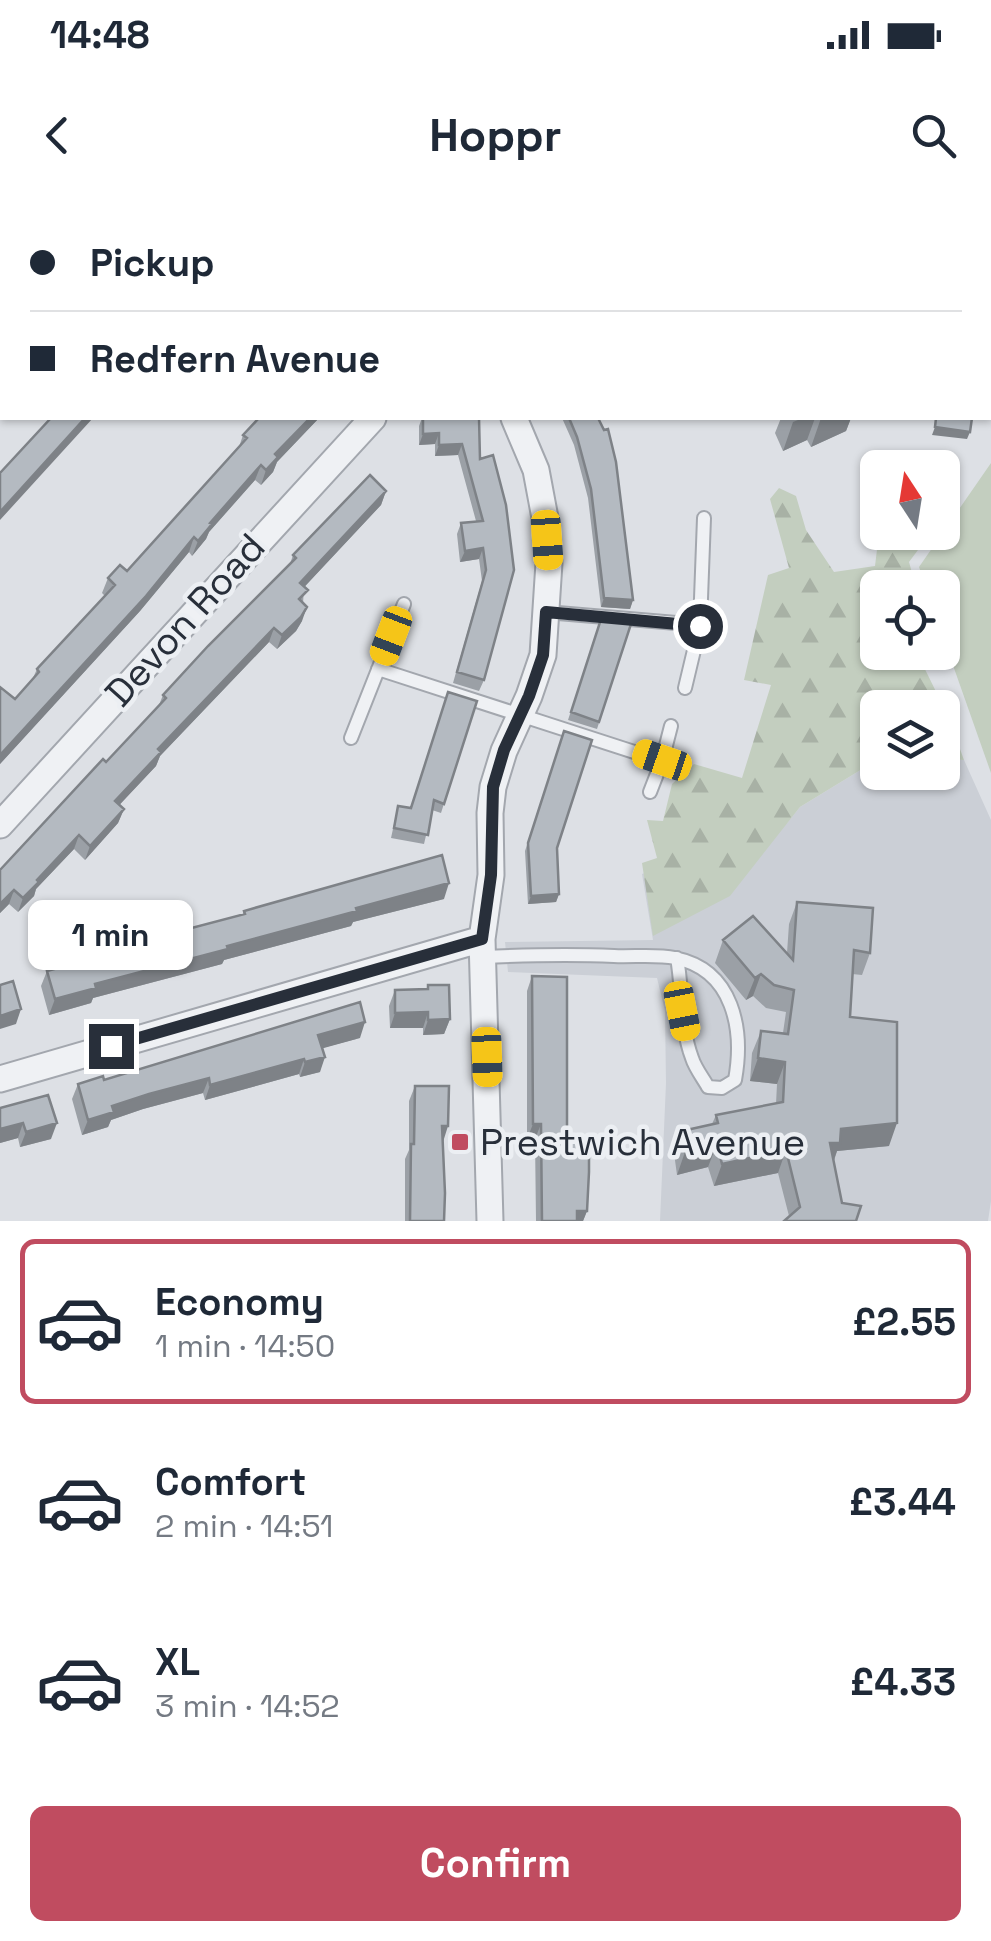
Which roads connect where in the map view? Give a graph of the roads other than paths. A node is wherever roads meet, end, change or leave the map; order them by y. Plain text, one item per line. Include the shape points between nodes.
1 (371, 420) edge
2 (515, 420) edge
3 (704, 518) dead end
4 (404, 604) dead end
5 (546, 612) junction
6 (700, 626) junction
7 (378, 668) junction
8 (685, 688) dead end
9 (521, 714) junction
10 (671, 726) dead end
11 (351, 738) dead end
12 (662, 760) junction
13 (650, 792) dead end
14 (0, 825) edge
15 (482, 948) junction
16 (677, 958) junction
17 (0, 1079) edge
18 (490, 1221) edge

1 - 14 street, Devon Road
2 - 5 street via 536,470 546,518
3 - 6 lane
4 - 7 lane
5 - 6 lane
5 - 9 street via 543,655
6 - 8 lane
7 - 9 lane
7 - 11 lane
9 - 12 lane
9 - 15 street via 493,787
10 - 12 lane
12 - 13 lane
15 - 16 lane
15 - 17 street
15 - 18 street
16 - 16 lane via 692,1059 708,1087 722,1088 735,1080 740,1057 737,1016 706,971

